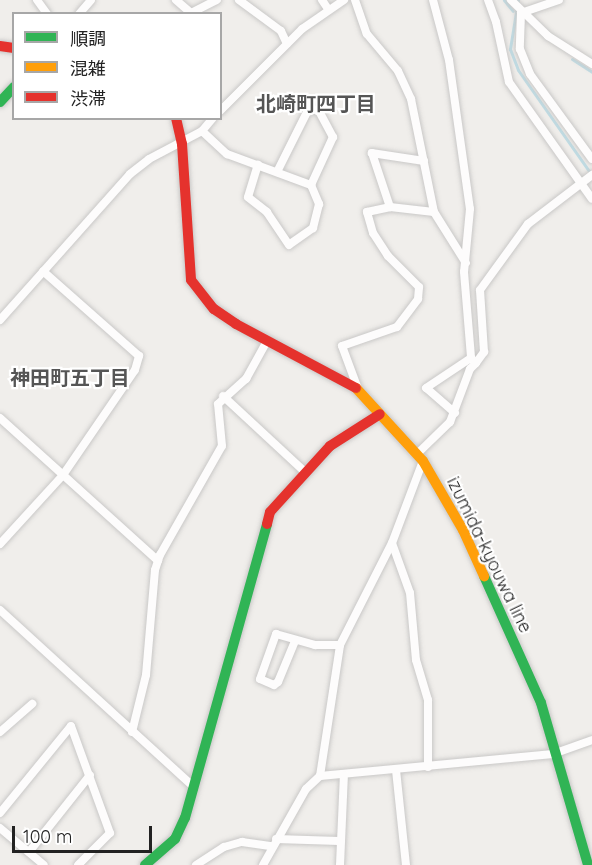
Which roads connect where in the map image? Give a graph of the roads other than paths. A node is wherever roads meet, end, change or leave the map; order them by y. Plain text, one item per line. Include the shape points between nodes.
1 (91, 0) edge
2 (176, 0) edge
3 (217, 0) edge
4 (238, 0) edge
5 (322, 0) edge
6 (344, 0) edge
7 (355, 0) edge
8 (433, 0) edge
9 (488, 0) edge
10 (559, 0) edge
11 (512, 1) edge
12 (328, 9) junction
13 (81, 12) edge
14 (190, 12) edge
15 (193, 12) edge
16 (521, 13) junction
17 (287, 44) junction
18 (592, 64) edge
19 (12, 89) edge
20 (0, 102) edge
21 (222, 109) edge
22 (176, 120) edge
23 (211, 120) edge
24 (202, 131) junction
25 (182, 144) junction
26 (592, 159) edge
27 (424, 161) junction
28 (258, 165) junction
29 (277, 172) junction
30 (592, 175) edge
31 (582, 181) junction
32 (311, 185) junction
33 (592, 199) edge
34 (390, 207) junction
35 (434, 212) junction
36 (466, 263) junction
37 (43, 271) junction
38 (0, 320) edge
39 (267, 342) junction
40 (473, 360) junction
41 (358, 389) junction
42 (223, 396) junction
43 (455, 413) junction
44 (380, 414) junction
45 (0, 418) edge
46 (420, 458) junction
47 (304, 471) junction
48 (63, 475) junction
49 (392, 543) junction
50 (0, 544) edge
51 (158, 561) junction
52 (0, 610) edge
53 (295, 641) junction
54 (340, 645) junction
55 (32, 704) dead end
56 (0, 732) edge
57 (132, 732) junction
58 (592, 740) edge
59 (553, 754) junction
60 (428, 767) junction
61 (396, 770) junction
62 (90, 775) junction
63 (344, 775) junction
64 (320, 776) junction
65 (193, 786) junction
66 (0, 813) edge
67 (0, 828) edge
68 (274, 842) junction
69 (339, 842) junction
70 (28, 852) junction
71 (44, 865) edge
72 (78, 865) edge
73 (145, 865) edge
74 (196, 865) edge
75 (263, 865) edge
76 (340, 865) edge
77 (406, 865) edge
78 (588, 865) edge

1 - 13 street
2 - 14 street
3 - 15 street
4 - 17 street via 280,31
5 - 12 street
6 - 12 street
7 - 27 street via 367,34 398,71 411,99
8 - 36 street via 449,60 470,209
9 - 31 street via 509,82
10 - 16 street
11 - 16 street
12 - 17 street
16 - 18 street
16 - 26 street via 520,49 530,74
17 - 21 street
19 - 20 main road
22 - 25 main road, izumida-kyouwa line
23 - 24 street
24 - 25 street
24 - 28 street via 227,154
25 - 37 street via 148,159 130,174
25 - 39 main road, izumida-kyouwa line via 191,280 214,309
27 - 34 street via 372,153
27 - 35 street
28 - 29 street
28 - 32 street via 248,197 267,212 289,245 314,228 319,204
29 - 32 street
29 - 32 street via 309,108 319,111 333,137
30 - 31 street
31 - 33 street
31 - 40 street via 528,224 480,290 484,352
34 - 35 street
34 - 41 street via 367,212 373,233 388,256 419,287 418,299 397,327 342,346
35 - 36 street
36 - 40 street
37 - 38 street
37 - 48 street via 140,356 135,370
39 - 41 main road, izumida-kyouwa line
39 - 42 street via 246,379
40 - 43 street
40 - 43 street via 426,388
41 - 44 main road, izumida-kyouwa line
42 - 47 street
42 - 51 street via 218,404 222,446
43 - 46 street
44 - 46 main road, izumida-kyouwa line
44 - 47 main road via 330,446
45 - 48 street
46 - 49 street
46 - 59 main road, izumida-kyouwa line via 463,530 503,615 541,703
47 - 65 main road via 270,512
48 - 50 street
48 - 51 street
49 - 54 street
49 - 60 street via 410,592 416,660 428,700
51 - 57 street via 146,675
52 - 57 street
53 - 53 street via 276,634 260,680 274,685 278,682
53 - 54 street
54 - 64 street
55 - 56 street
57 - 65 street
58 - 59 street
59 - 60 street
59 - 78 main road, izumida-kyouwa line
60 - 61 street
61 - 63 street
61 - 77 street
62 - 66 street via 71,726
62 - 70 street
62 - 72 street via 110,833
63 - 64 street
63 - 69 street
64 - 68 street via 306,789
65 - 73 main road via 175,839
67 - 70 street
68 - 69 street
68 - 74 street via 233,845
68 - 75 street
69 - 76 street
70 - 71 street

